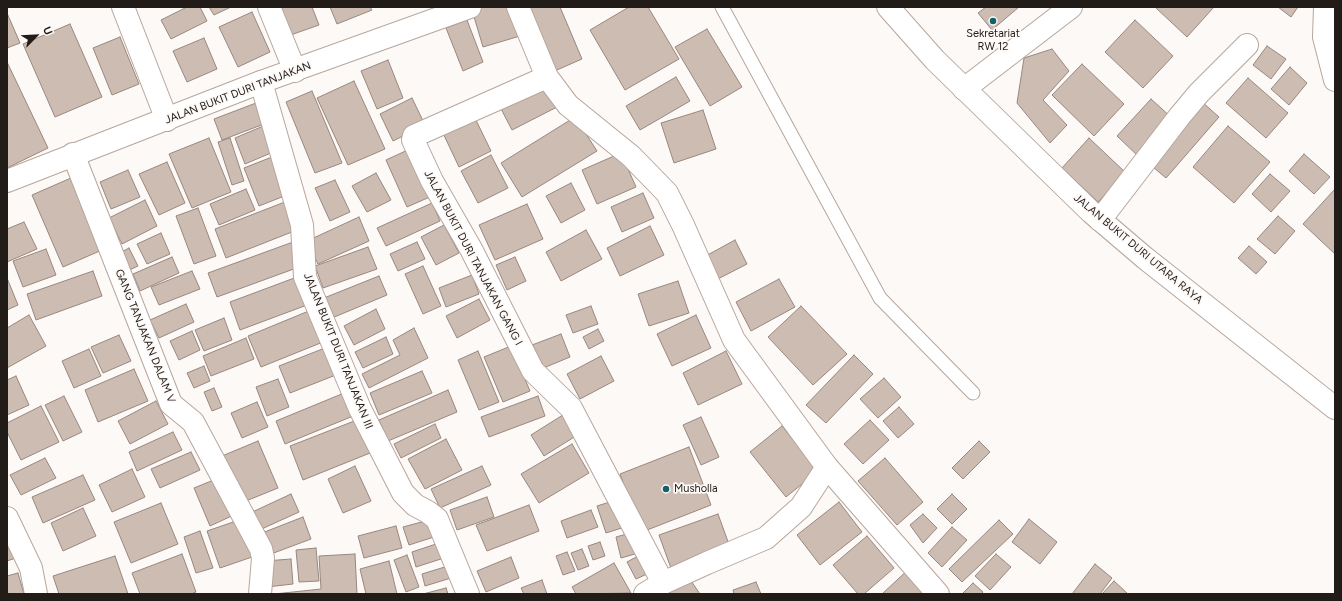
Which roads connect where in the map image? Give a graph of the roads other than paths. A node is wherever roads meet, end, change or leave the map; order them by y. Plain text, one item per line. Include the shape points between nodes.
1 (123, 7) edge
2 (269, 7) edge
3 (470, 7) edge
4 (518, 7) edge
5 (722, 7) edge
6 (888, 7) edge
7 (1071, 7) edge
8 (1325, 7) edge
9 (1247, 45) dead end
10 (295, 71) junction
11 (546, 77) junction
12 (1335, 80) edge
13 (261, 82) junction
14 (964, 89) junction
15 (167, 120) junction
16 (73, 154) junction
17 (7, 181) edge
18 (1100, 220) junction
19 (973, 393) dead end
20 (1335, 408) edge
21 (827, 468) junction
22 (7, 518) edge
23 (654, 589) edge
24 (36, 594) edge
25 (260, 594) edge
26 (468, 594) edge
27 (938, 594) edge

1 - 15 street
2 - 10 street
3 - 10 street, JALAN BUKIT DURI TANJAKAN
4 - 11 street
5 - 19 lane via 880,298
6 - 14 street, JALAN BUKIT DURI UTARA RAYA
7 - 14 street
8 - 12 street via 1324,37
9 - 18 street via 1199,93
10 - 13 street, JALAN BUKIT DURI TANJAKAN
11 - 21 street via 568,105 631,156 667,193 734,340
11 - 23 street, JALAN BUKIT DURI TANJAKAN GANG I via 415,136 413,140 432,181 471,249 533,371 571,408
13 - 15 street, JALAN BUKIT DURI TANJAKAN
13 - 26 street, JALAN BUKIT DURI TANJAKAN III via 302,225 305,277 360,409 403,493 415,505 438,519
14 - 18 street, JALAN BUKIT DURI UTARA RAYA
15 - 16 street, JALAN BUKIT DURI TANJAKAN
16 - 17 street, JALAN BUKIT DURI TANJAKAN
16 - 25 street, GANG TANJAKAN DALAM V via 171,404 193,422 261,549 263,558
18 - 20 street, JALAN BUKIT DURI UTARA RAYA
21 - 23 street via 801,508 766,538
21 - 27 street
22 - 24 street via 31,568

